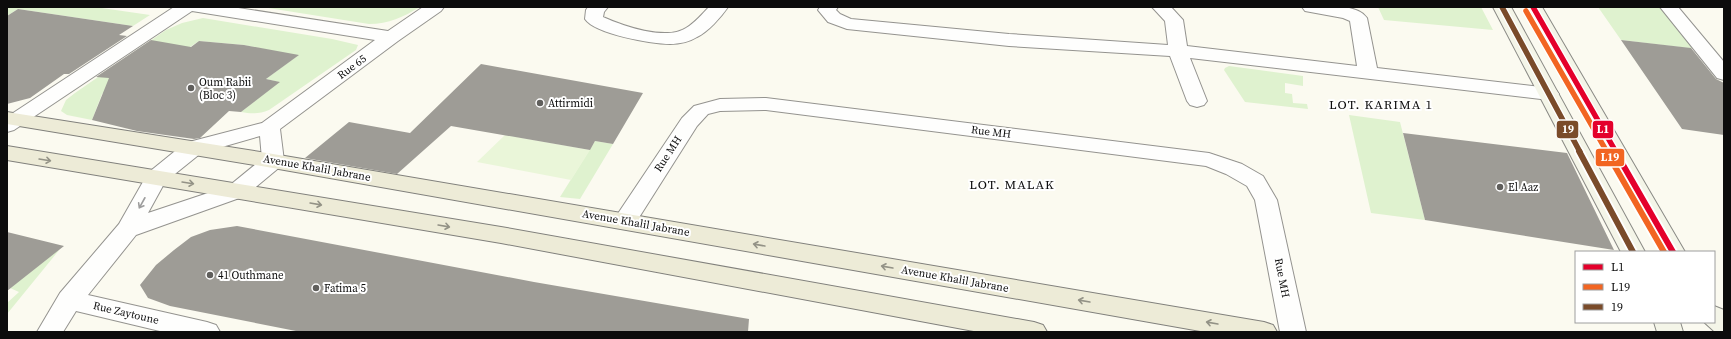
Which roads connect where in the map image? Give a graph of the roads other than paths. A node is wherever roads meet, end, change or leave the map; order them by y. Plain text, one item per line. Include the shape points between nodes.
1 (186, 7) edge
2 (198, 7) edge
3 (435, 7) edge
4 (599, 7) edge
5 (719, 7) edge
6 (829, 7) edge
7 (1161, 7) edge
8 (1304, 7) edge
9 (1311, 7) edge
10 (1502, 7) edge
11 (1533, 7) edge
12 (1669, 7) edge
13 (1360, 27) junction
14 (391, 37) junction
15 (1178, 51) junction
16 (1368, 72) junction
17 (1724, 74) edge
18 (1549, 94) junction
19 (1197, 101) dead end
20 (10, 121) edge
21 (269, 127) junction
22 (194, 148) junction
23 (7, 154) edge
24 (274, 161) junction
25 (156, 178) junction
26 (237, 191) junction
27 (625, 222) junction
28 (128, 229) junction
29 (1632, 251) edge
30 (1672, 251) edge
31 (69, 300) junction
32 (1715, 317) edge
33 (1724, 325) edge
34 (50, 332) edge
35 (207, 332) edge
36 (1034, 332) edge
37 (1264, 332) edge
38 (1293, 332) edge

1 - 20 street
2 - 14 street
3 - 14 street, Rue 65
4 - 5 street via 595,10 594,19 605,25 659,39 678,38 692,32
6 - 15 street via 827,10 834,18 847,24 1009,40
7 - 15 street via 1174,20
8 - 13 street via 1297,8 1296,14
9 - 13 street via 1348,13 1358,18
10 - 18 main road
11 - 30 main road
12 - 17 street
13 - 16 street
14 - 21 street, Rue 65
15 - 16 street
15 - 19 street
16 - 18 street
18 - 29 main road
20 - 22 main road, Avenue Khalil Jabrane
21 - 22 street, Rue 65
21 - 24 street
22 - 24 main road, Avenue Khalil Jabrane
22 - 25 street
23 -> 25 main road
24 - 26 street
24 - 27 main road, Avenue Khalil Jabrane
25 -> 26 main road
25 -> 28 street
26 - 28 street
26 -> 36 main road via 501,235
37 -> 27 main road, Avenue Khalil Jabrane
27 - 38 street, Rue MH via 689,122 700,110 720,106 766,104 1209,160 1234,169 1255,181 1266,200
28 - 31 street
31 - 34 street
31 - 35 street, Rue Zaytoune
32 - 33 main road

